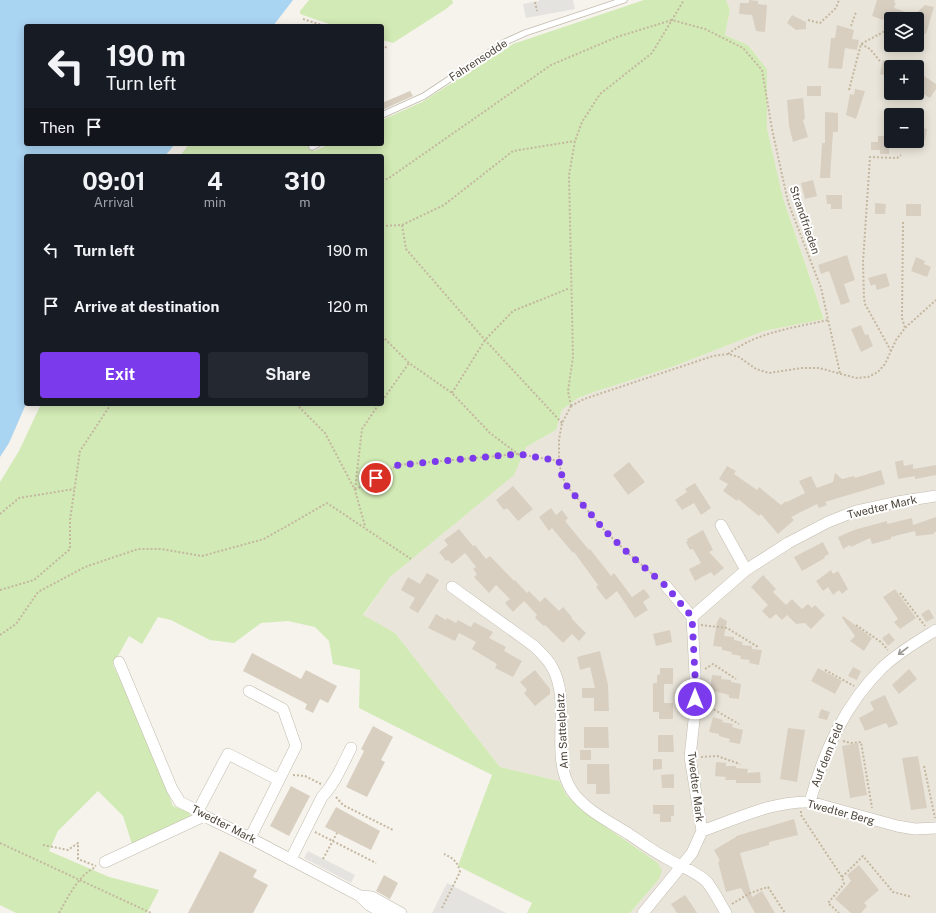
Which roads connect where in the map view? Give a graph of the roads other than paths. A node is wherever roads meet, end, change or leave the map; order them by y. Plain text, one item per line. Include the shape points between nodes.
1 (624, 0) edge
2 (384, 114) edge
3 (936, 496) edge
4 (721, 525) dead end
5 (746, 570) junction
6 (666, 586) road end
7 (452, 587) dead end
8 (692, 621) junction
9 (933, 632) edge
10 (119, 662) dead end
11 (249, 691) dead end
12 (351, 748) dead end
13 (281, 776) junction
14 (805, 802) junction
15 (201, 814) junction
16 (936, 823) edge
17 (702, 831) junction
18 (250, 838) junction
19 (291, 859) junction
20 (101, 864) road end
21 (682, 866) junction
22 (360, 896) junction
23 (725, 911) edge
24 (384, 913) edge
25 (401, 913) edge
26 (643, 913) edge

1 - 2 lane, Fahrensodde via 521,34 424,96
3 - 5 street, Twedter Mark via 856,511 788,543
4 - 5 street
5 - 8 street, Twedter Mark
6 - 8 street
7 - 21 street, Am Sattelplatz via 534,646 552,666 561,693 563,766 571,790 592,810
8 - 17 street, Twedter Mark via 695,711 690,757
9 -> 14 street, Auf dem Feld via 894,657 862,690 832,738
10 - 15 street, Twedter Mark via 172,789 180,802
11 - 13 street via 283,709 296,746
12 - 19 street via 329,790 322,797
13 - 15 street via 228,754
13 - 18 street
14 - 16 street, Twedter Berg via 874,821 915,829
14 - 17 street, Twedter Berg via 751,812
15 - 18 street, Twedter Mark
15 - 20 street
17 - 21 street, Twedter Mark via 692,853
18 - 19 street, Twedter Mark
19 - 22 street, Twedter Mark
21 - 23 street, Am Sattelplatz via 696,873 707,883
21 - 26 street, Twedter Mark
22 - 24 street, Twedter Mark via 369,905
22 - 25 street, Twedter Mark via 372,897

